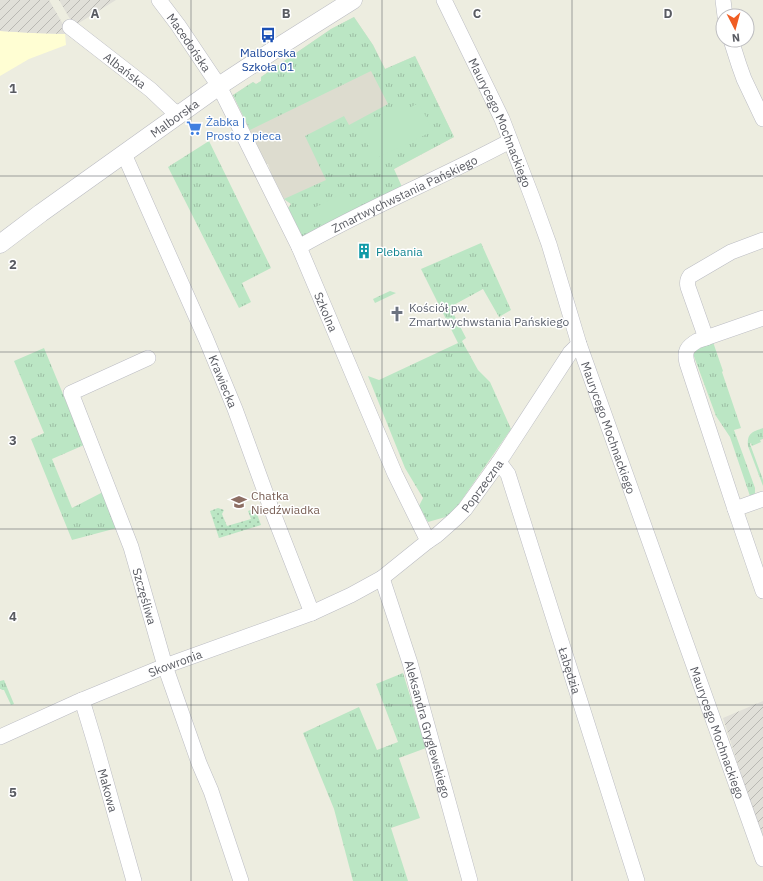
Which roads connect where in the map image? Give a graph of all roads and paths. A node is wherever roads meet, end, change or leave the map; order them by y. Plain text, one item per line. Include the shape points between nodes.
1 (159, 0) edge
2 (353, 0) edge
3 (444, 0) edge
4 (70, 27) dead end
5 (734, 48) edge
6 (219, 86) junction
7 (179, 114) junction
8 (763, 119) edge
9 (510, 141) junction
10 (124, 154) junction
11 (763, 240) edge
12 (0, 244) edge
13 (299, 247) junction
14 (763, 318) edge
15 (706, 338) junction
16 (579, 344) junction
17 (148, 358) dead end
18 (499, 462) junction
19 (763, 499) edge
20 (735, 509) junction
21 (428, 541) junction
22 (382, 578) junction
23 (763, 591) edge
24 (351, 595) joint
25 (312, 613) junction
26 (165, 666) junction
27 (82, 700) junction
28 (0, 737) edge
29 (763, 859) edge
30 (134, 881) edge
31 (241, 881) edge
32 (470, 881) edge
33 (637, 881) edge

1 - 6 street, Macedońska
2 - 6 street, Malborska
3 - 9 street, Maurycego Mochnackiego via 502,119
4 - 7 street, Albańska
5 - 8 street via 744,79
6 - 7 street, Malborska
6 - 13 street, Szkolna
7 - 10 street, Malborska
9 - 13 street, Zmartwychwstania Pańskiego via 328,230
9 - 16 street, Maurycego Mochnackiego via 549,244
10 - 12 street, Malborska
10 - 25 street, Krawiecka via 203,332
11 - 15 street via 731,252 687,279
13 - 21 street, Szkolna via 396,474
14 - 15 street
15 - 20 street via 690,345 685,355
16 - 18 street, Poprzeczna via 570,353
16 - 29 street, Maurycego Mochnackiego
17 - 26 street, Szczęśliwa via 71,393 131,547
18 - 21 street, Poprzeczna via 465,509
18 - 33 street, Łabędzia via 508,474
19 - 20 street
20 - 23 street
21 - 22 street, Poprzeczna
22 - 24 street, Poprzeczna
22 - 32 street, Aleksandra Gryglewskiego via 410,663
24 - 25 street, Skowronia
25 - 26 street, Skowronia
26 - 27 street, Skowronia
26 - 31 street, Szczęśliwa
27 - 28 street, Skowronia
27 - 30 street, Makowa

